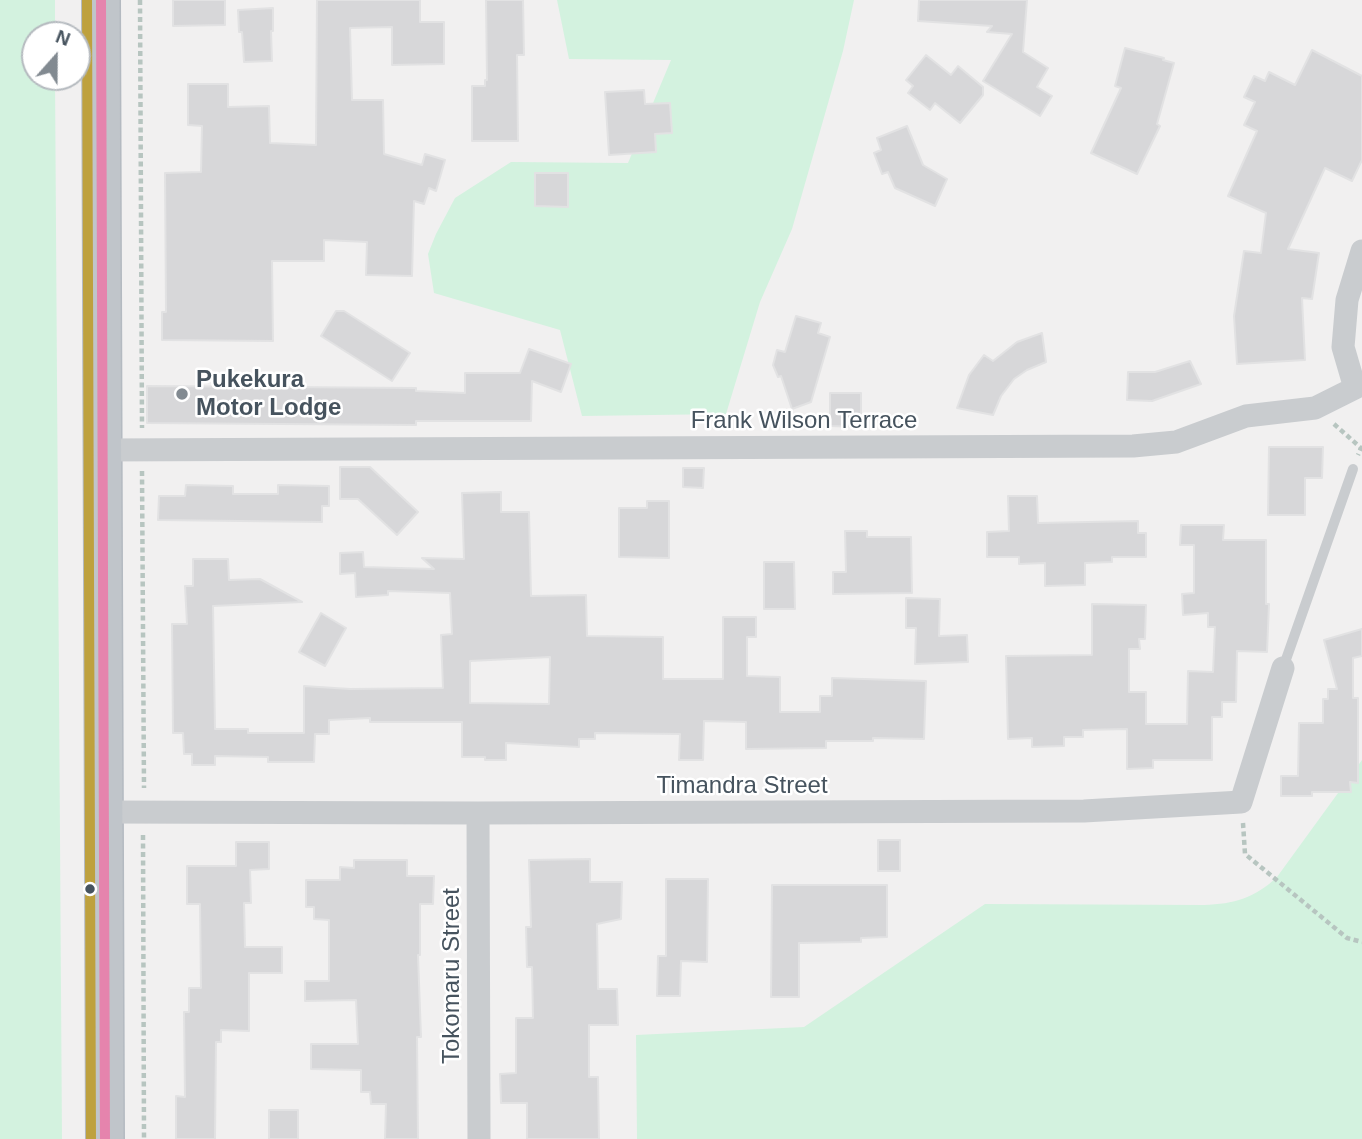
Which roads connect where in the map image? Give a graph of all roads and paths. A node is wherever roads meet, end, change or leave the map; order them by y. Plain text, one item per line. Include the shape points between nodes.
1 (100, 0) edge
2 (140, 0) edge
3 (1362, 251) edge
4 (1315, 408) junction
5 (142, 434) dead end
6 (1361, 448) edge
7 (102, 450) junction
8 (142, 464) dead end
9 (1353, 469) joint
10 (1283, 668) joint
11 (144, 782) dead end
12 (1241, 802) junction
13 (103, 812) junction
14 (478, 814) junction
15 (143, 837) dead end
16 (1362, 942) edge
17 (105, 1139) edge
18 (144, 1139) edge
19 (479, 1139) edge

1 - 7 highway
2 - 5 path
3 - 4 street, Frank Wilson Terrace via 1347,300 1343,347 1355,388
4 - 6 path
4 - 7 street, Frank Wilson Terrace via 1247,416 1176,442 1133,446
6 - 9 path
7 - 13 highway
8 - 11 path
9 - 10 lane
10 - 12 street
12 - 14 street, Timandra Street via 1084,811
12 - 16 path via 1245,854 1347,938
13 - 14 street, Timandra Street
13 - 17 highway
14 - 19 street, Tokomaru Street
15 - 18 path

